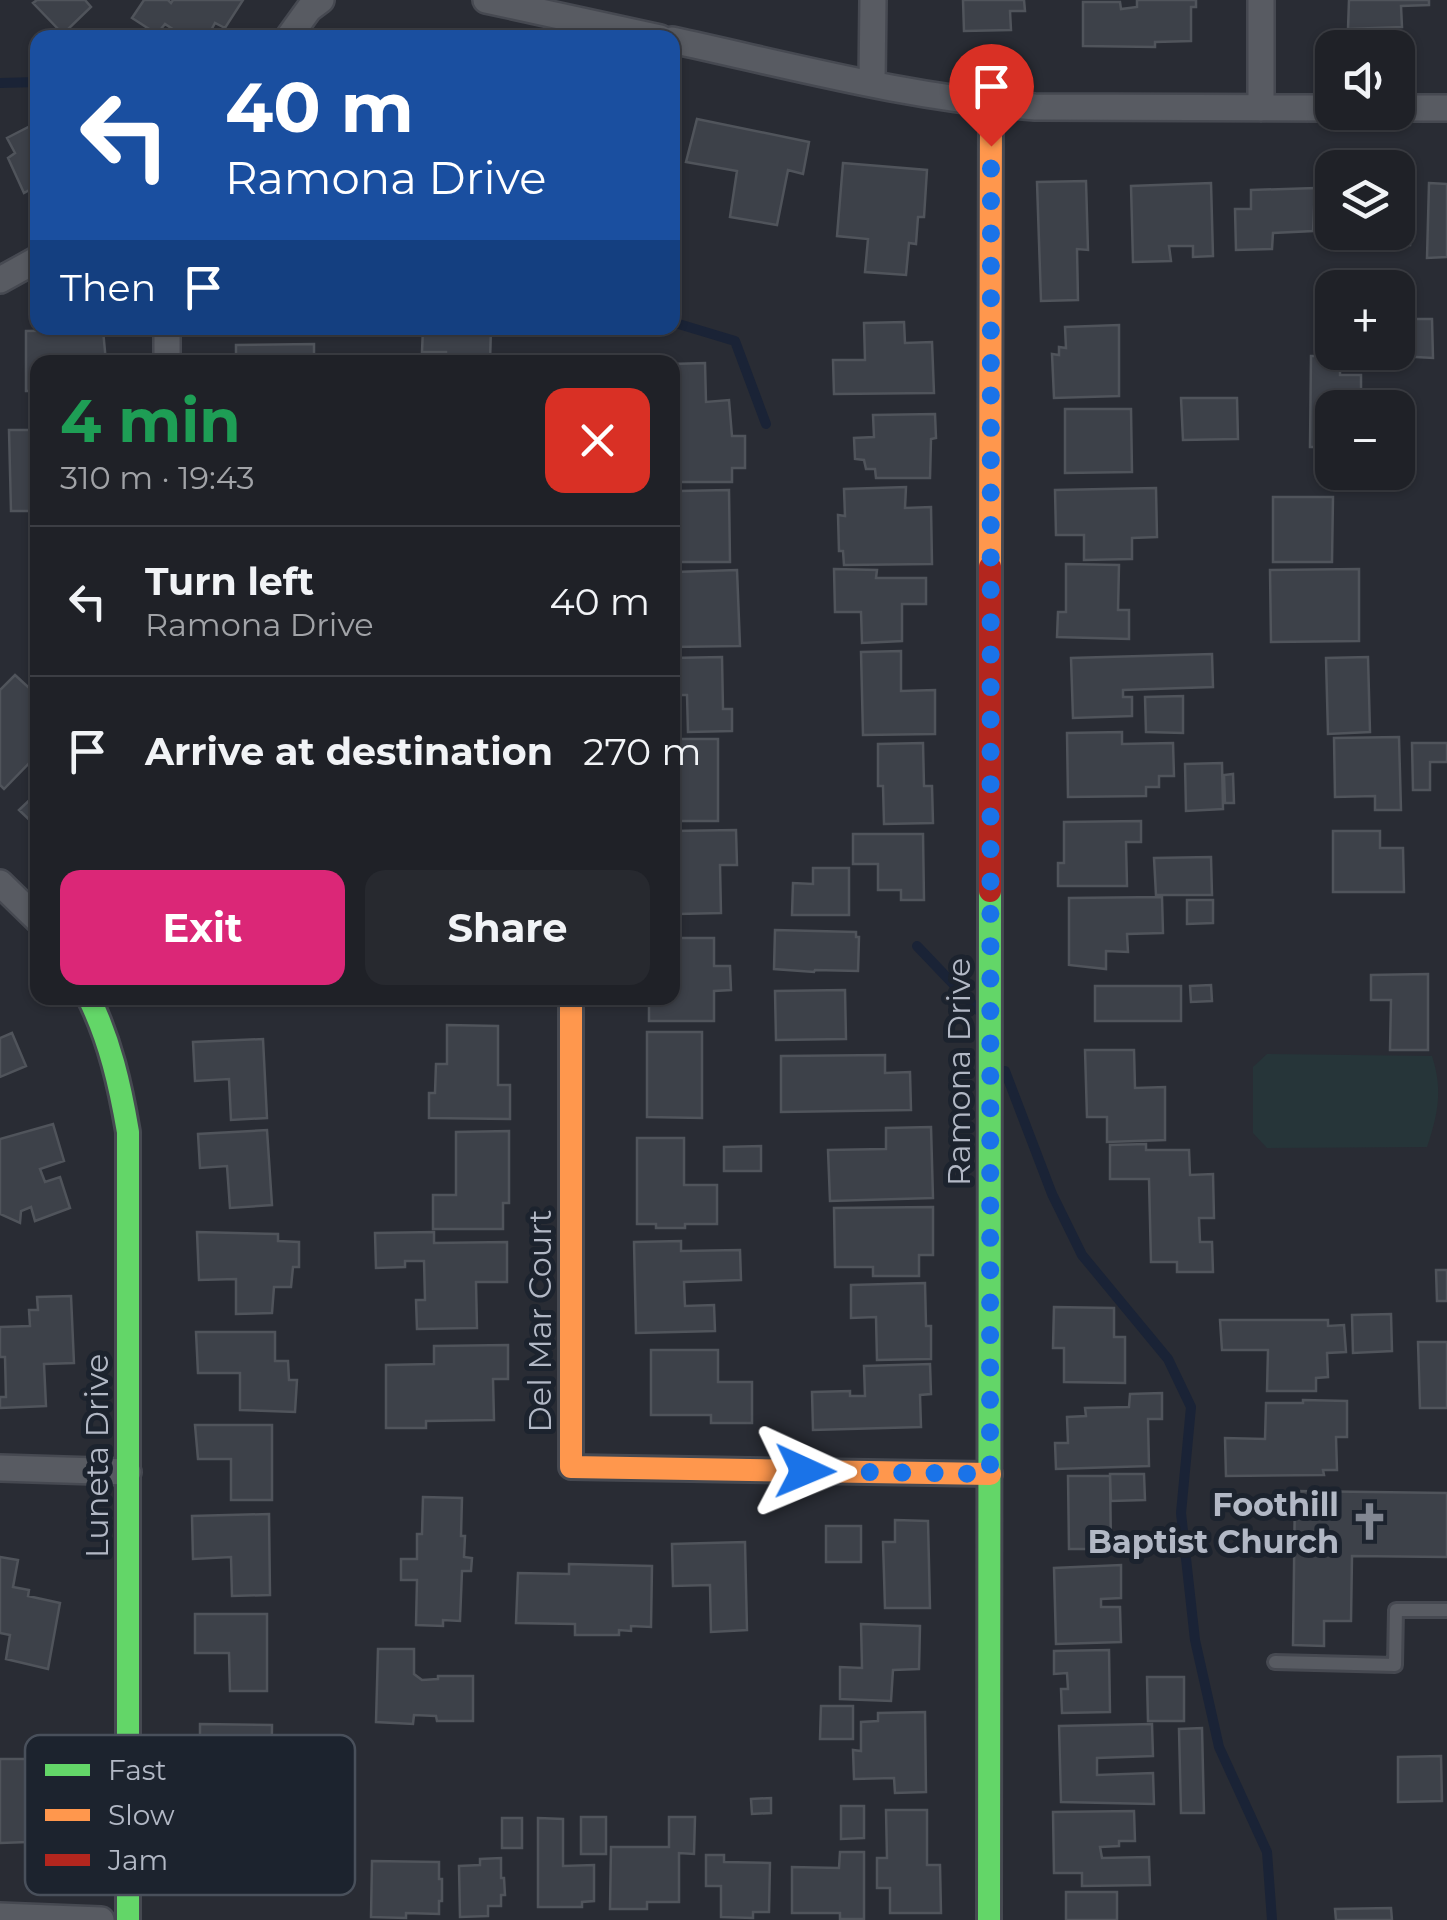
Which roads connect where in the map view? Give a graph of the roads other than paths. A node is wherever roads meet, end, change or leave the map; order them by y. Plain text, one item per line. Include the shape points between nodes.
1 (321, 0) edge
2 (486, 0) edge
3 (872, 0) edge
4 (1261, 0) edge
5 (294, 30) edge
6 (623, 30) edge
7 (680, 42) edge
8 (872, 83) junction
9 (991, 104) junction
10 (1261, 108) junction
11 (1315, 108) edge
12 (1415, 108) edge
13 (1447, 108) edge
14 (30, 263) edge
15 (0, 280) edge
16 (0, 883) edge
17 (30, 912) edge
18 (93, 1005) edge
19 (571, 1005) edge
20 (0, 1468) edge
21 (128, 1472) junction
22 (990, 1474) junction
23 (1447, 1610) edge
24 (1275, 1662) dead end
25 (128, 1735) edge
26 (0, 1916) edge
27 (101, 1920) edge
28 (989, 1920) edge

1 - 5 street
2 - 6 street
3 - 8 street
4 - 10 street
7 - 8 street
8 - 9 street
9 - 10 street
9 - 22 street, Ramona Drive
10 - 11 street
12 - 13 street
14 - 15 street
16 - 17 street
18 - 21 street, Luneta Drive via 118,1073 128,1132
19 - 22 street, Del Mar Court via 572,1467
20 - 21 street
21 - 25 street, Luneta Drive
22 - 28 street, Ramona Drive
23 - 24 lane via 1396,1610 1395,1666
26 - 27 street

